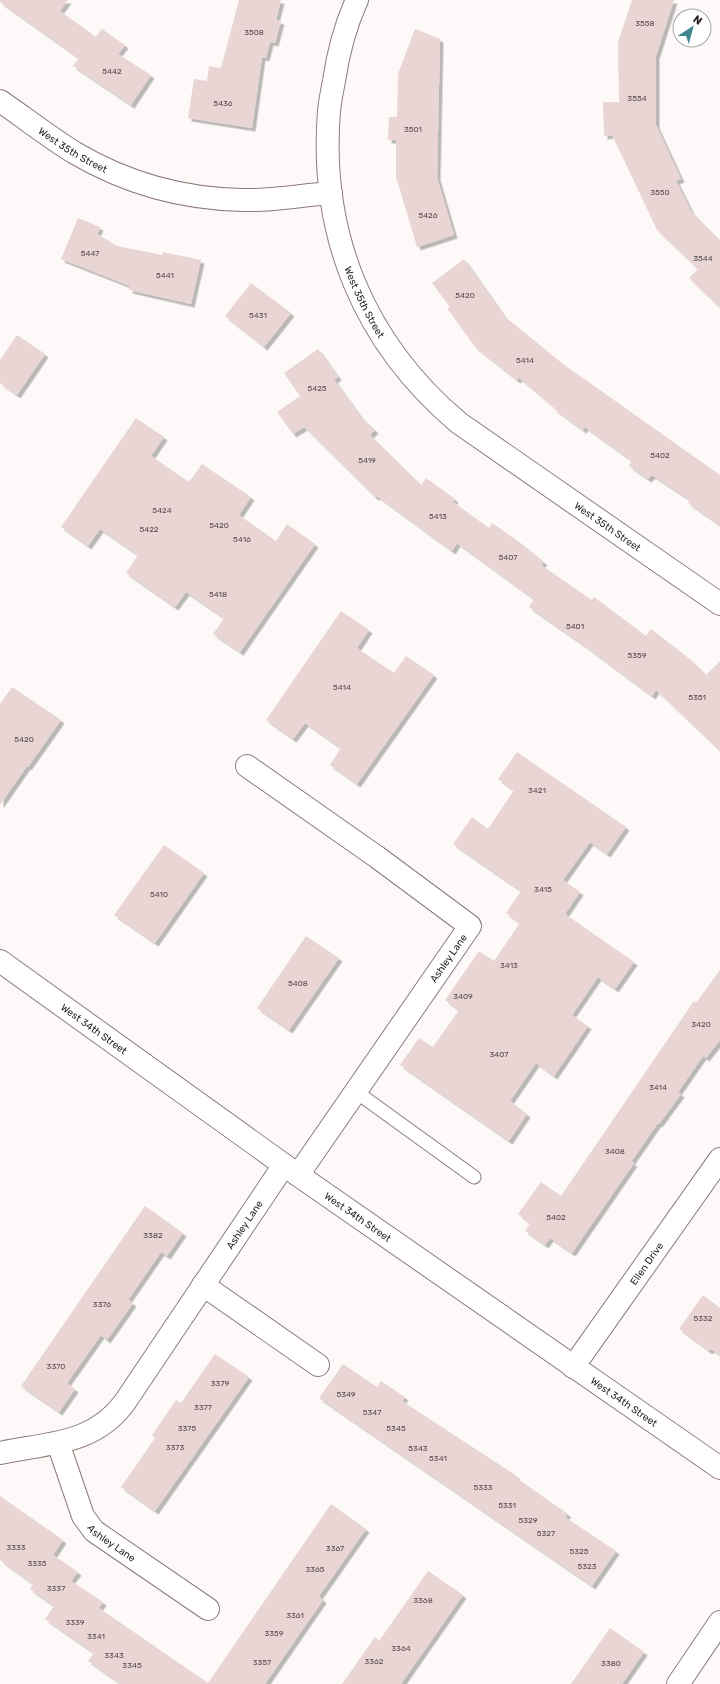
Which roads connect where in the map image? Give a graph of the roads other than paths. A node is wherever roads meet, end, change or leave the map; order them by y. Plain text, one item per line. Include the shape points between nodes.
1 (357, 0) edge
2 (0, 101) edge
3 (331, 192) junction
4 (720, 604) edge
5 (247, 766) dead end
6 (0, 961) edge
7 (355, 1091) junction
8 (720, 1158) edge
9 (291, 1170) junction
10 (474, 1177) dead end
11 (204, 1285) junction
12 (318, 1365) dead end
13 (573, 1368) junction
14 (58, 1443) junction
15 (0, 1453) edge
16 (720, 1468) edge
17 (208, 1609) dead end
18 (720, 1622) edge
19 (678, 1684) edge

1 - 3 street via 338,56 329,110
2 - 3 street, West 35th Street via 82,156 125,176 165,190 203,197 244,200
3 - 4 street, West 35th Street via 341,245 349,272 363,302 388,344 435,401 459,423
5 - 7 street, Ashley Lane via 470,926
6 - 9 street, West 34th Street
7 - 9 street, Ashley Lane
7 - 10 lane
8 - 13 street, Ellen Drive
9 - 11 street, Ashley Lane
9 - 13 street, West 34th Street
11 - 12 street
11 - 14 street, Ashley Lane via 117,1412 94,1430
13 - 16 street, West 34th Street
14 - 15 street, Ashley Lane
14 - 17 street, Ashley Lane via 83,1516 94,1531
18 - 19 street

